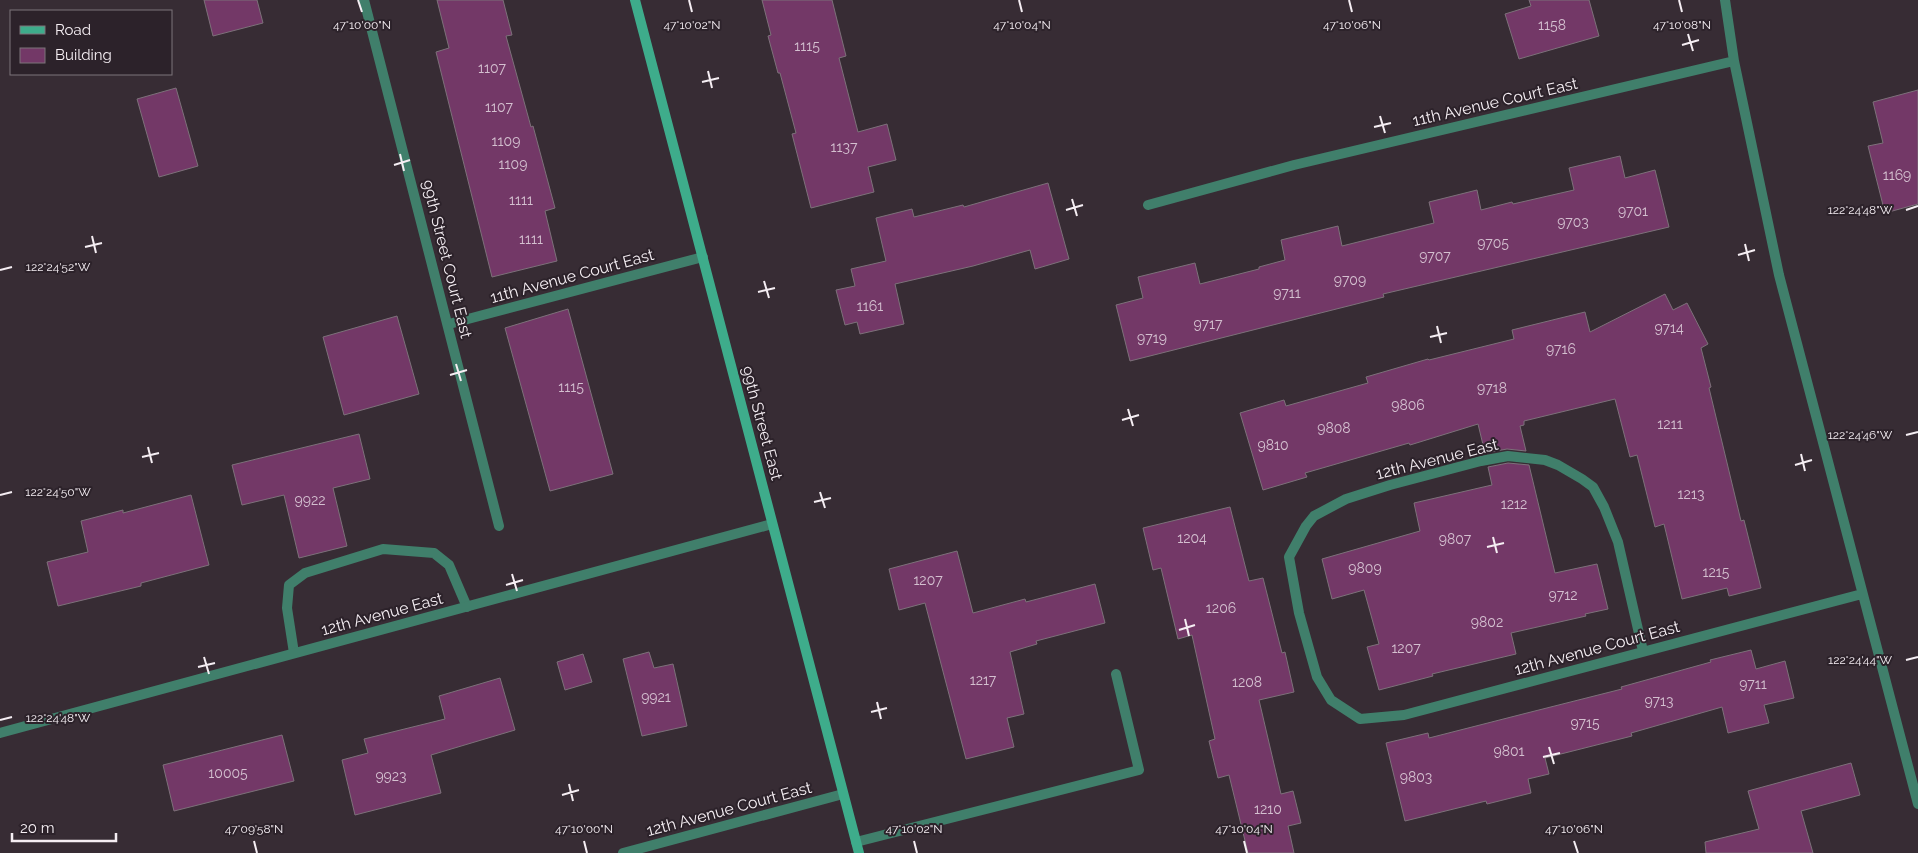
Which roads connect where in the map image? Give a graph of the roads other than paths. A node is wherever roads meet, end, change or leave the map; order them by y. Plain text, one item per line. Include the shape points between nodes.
1 (364, 0) edge
2 (635, 0) edge
3 (1725, 0) edge
4 (1734, 61) junction
5 (1148, 205) dead end
6 (703, 257) junction
7 (449, 324) junction
8 (772, 524) junction
9 (499, 526) dead end
10 (1862, 594) junction
11 (467, 607) junction
12 (1643, 651) junction
13 (294, 654) junction
14 (1116, 674) dead end
15 (1342, 708) joint
16 (0, 733) edge
17 (843, 794) junction
18 (1918, 804) edge
19 (856, 842) junction
20 (623, 853) edge
21 (859, 853) edge

1 - 7 street, 99th Street Court East
2 - 6 street, 99th Street East
3 - 4 street
4 - 5 street, 11th Avenue Court East via 1294,165
4 - 10 street via 1779,275
6 - 7 street, 11th Avenue Court East
6 - 8 street, 99th Street East
7 - 9 street, 99th Street Court East
8 - 11 street, 12th Avenue East
8 - 17 street, 99th Street East
10 - 12 street, 12th Avenue Court East
10 - 18 street
11 - 13 street, 12th Avenue East
11 - 13 street via 449,565 434,554 383,550 305,573 289,585 287,608
12 - 15 street, 12th Avenue Court East via 1404,715 1360,719
12 - 15 street, 12th Avenue East via 1618,542 1593,487 1545,460 1508,456 1481,461 1346,499 1314,516 1306,526 1290,557 1299,613 1317,677 1331,700
13 - 16 street, 12th Avenue East
14 - 19 street via 1139,770
17 - 19 street, 99th Street East
17 - 20 street, 12th Avenue Court East
19 - 21 street, 99th Street East

